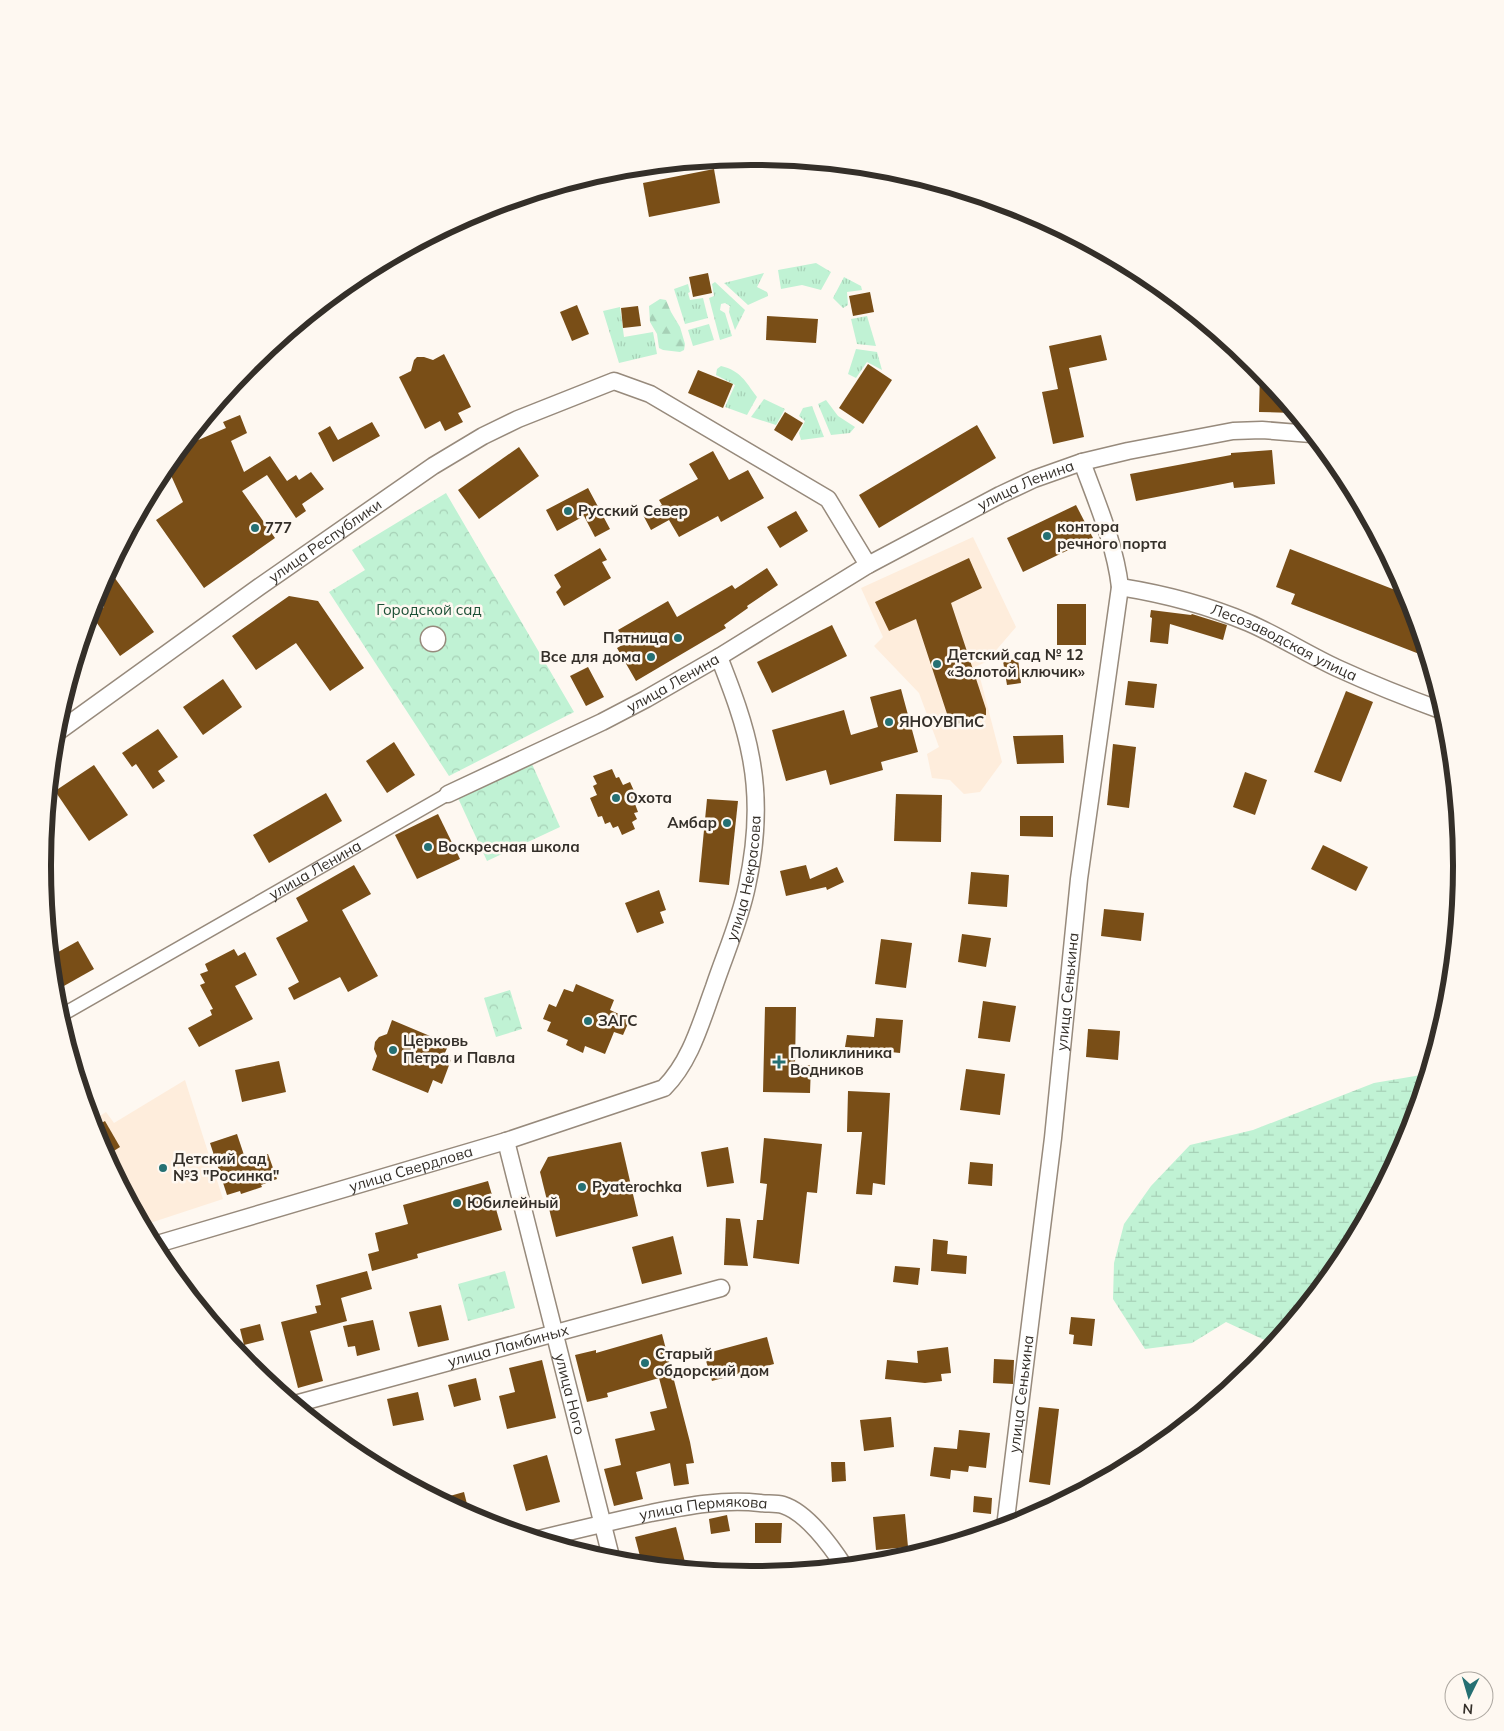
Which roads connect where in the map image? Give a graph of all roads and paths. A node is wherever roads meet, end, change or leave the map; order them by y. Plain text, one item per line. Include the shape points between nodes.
1 (1303, 433) edge
2 (1082, 462) junction
3 (868, 565) junction
4 (1120, 587) junction
5 (720, 657) junction
6 (1434, 708) edge
7 (65, 727) edge
8 (448, 794) joint
9 (67, 1012) edge
10 (664, 1088) joint
11 (506, 1140) junction
12 (161, 1243) edge
13 (721, 1288) dead end
14 (554, 1334) junction
15 (302, 1402) edge
16 (1006, 1518) edge
17 (602, 1523) junction
18 (551, 1536) edge
19 (610, 1552) edge
20 (840, 1560) edge

1 - 2 street, улица Ленина via 1232,431
2 - 3 street, улица Ленина via 1000,495
2 - 4 street, улица Сенькина via 1112,545
3 - 5 street, улица Ленина
3 - 7 street, улица Республики via 828,499 650,394 614,381 509,423 433,466 258,587
4 - 6 street, Лесозаводская улица via 1160,594 1216,610 1336,667
4 - 16 street, улица Сенькина via 1078,880 1053,1138
5 - 8 street, улица Ленина via 602,722
5 - 10 street, улица Некрасова via 751,759 756,810 751,865 739,916 698,1030 676,1076
8 - 9 street, улица Ленина
10 - 11 street, улица Свердлова
11 - 12 street, улица Свердлова
11 - 14 street, улица Ного
13 - 14 street, улица Ламбиных
14 - 15 street, улица Ламбиных
14 - 17 street, улица Ного
17 - 18 street, улица Пермякова
17 - 19 street, улица Ного
17 - 20 street, улица Пермякова via 708,1503 782,1505 800,1514

